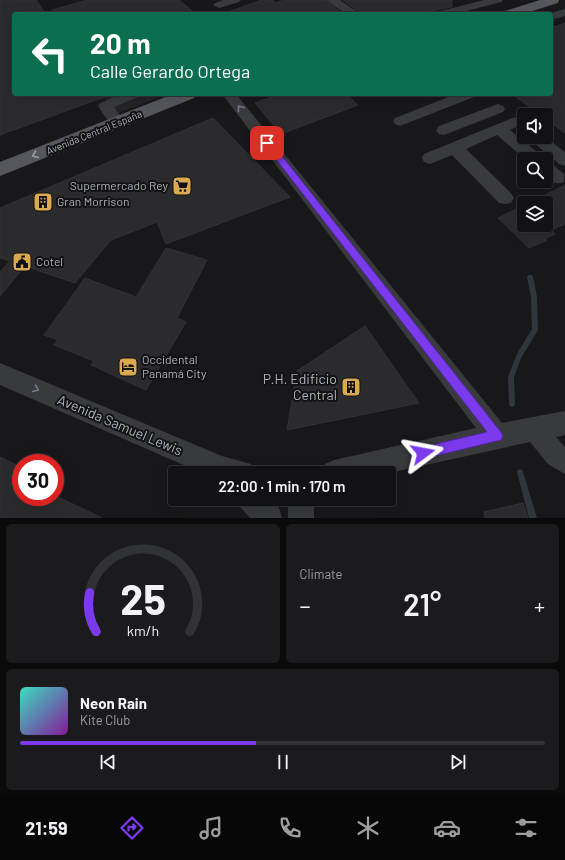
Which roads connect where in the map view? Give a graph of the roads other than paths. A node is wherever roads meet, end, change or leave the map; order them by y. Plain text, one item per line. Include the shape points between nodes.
1 (235, 0) edge
2 (332, 0) edge
3 (497, 0) edge
4 (553, 0) edge
5 (218, 5) dead end
6 (351, 12) edge
7 (449, 12) edge
8 (516, 12) edge
9 (565, 12) edge
10 (553, 16) edge
11 (125, 96) edge
12 (182, 96) edge
13 (231, 96) edge
14 (464, 96) edge
15 (481, 96) edge
16 (498, 109) junction
17 (400, 121) dead end
18 (118, 122) junction
19 (517, 124) edge
20 (517, 126) edge
21 (499, 129) junction
22 (444, 130) dead end
23 (544, 144) edge
24 (455, 148) junction
25 (527, 152) edge
26 (430, 158) dead end
27 (565, 160) edge
28 (0, 169) edge
29 (505, 198) dead end
30 (0, 374) edge
31 (565, 423) edge
32 (535, 429) junction
33 (497, 436) junction
34 (565, 461) edge
35 (216, 466) edge
36 (365, 466) edge
37 (257, 506) edge
38 (301, 506) edge
39 (269, 518) edge
40 (301, 518) edge

1 - 5 street
2 - 6 street
3 - 7 street
4 - 8 main road
9 - 10 street
11 - 18 street via 102,102
12 - 18 main road, Avenida Central España
33 -> 13 street
14 - 17 street
15 - 16 street
16 - 19 street
16 - 22 street
18 -> 28 main road, Avenida Central España
20 - 21 street
21 - 24 street
21 - 25 street
23 - 27 street
24 - 26 street
24 - 29 street
30 -> 35 street, Avenida Samuel Lewis
31 - 32 street
32 - 33 street
32 - 34 street via 552,451
33 - 36 street
37 - 39 street
38 - 40 street

